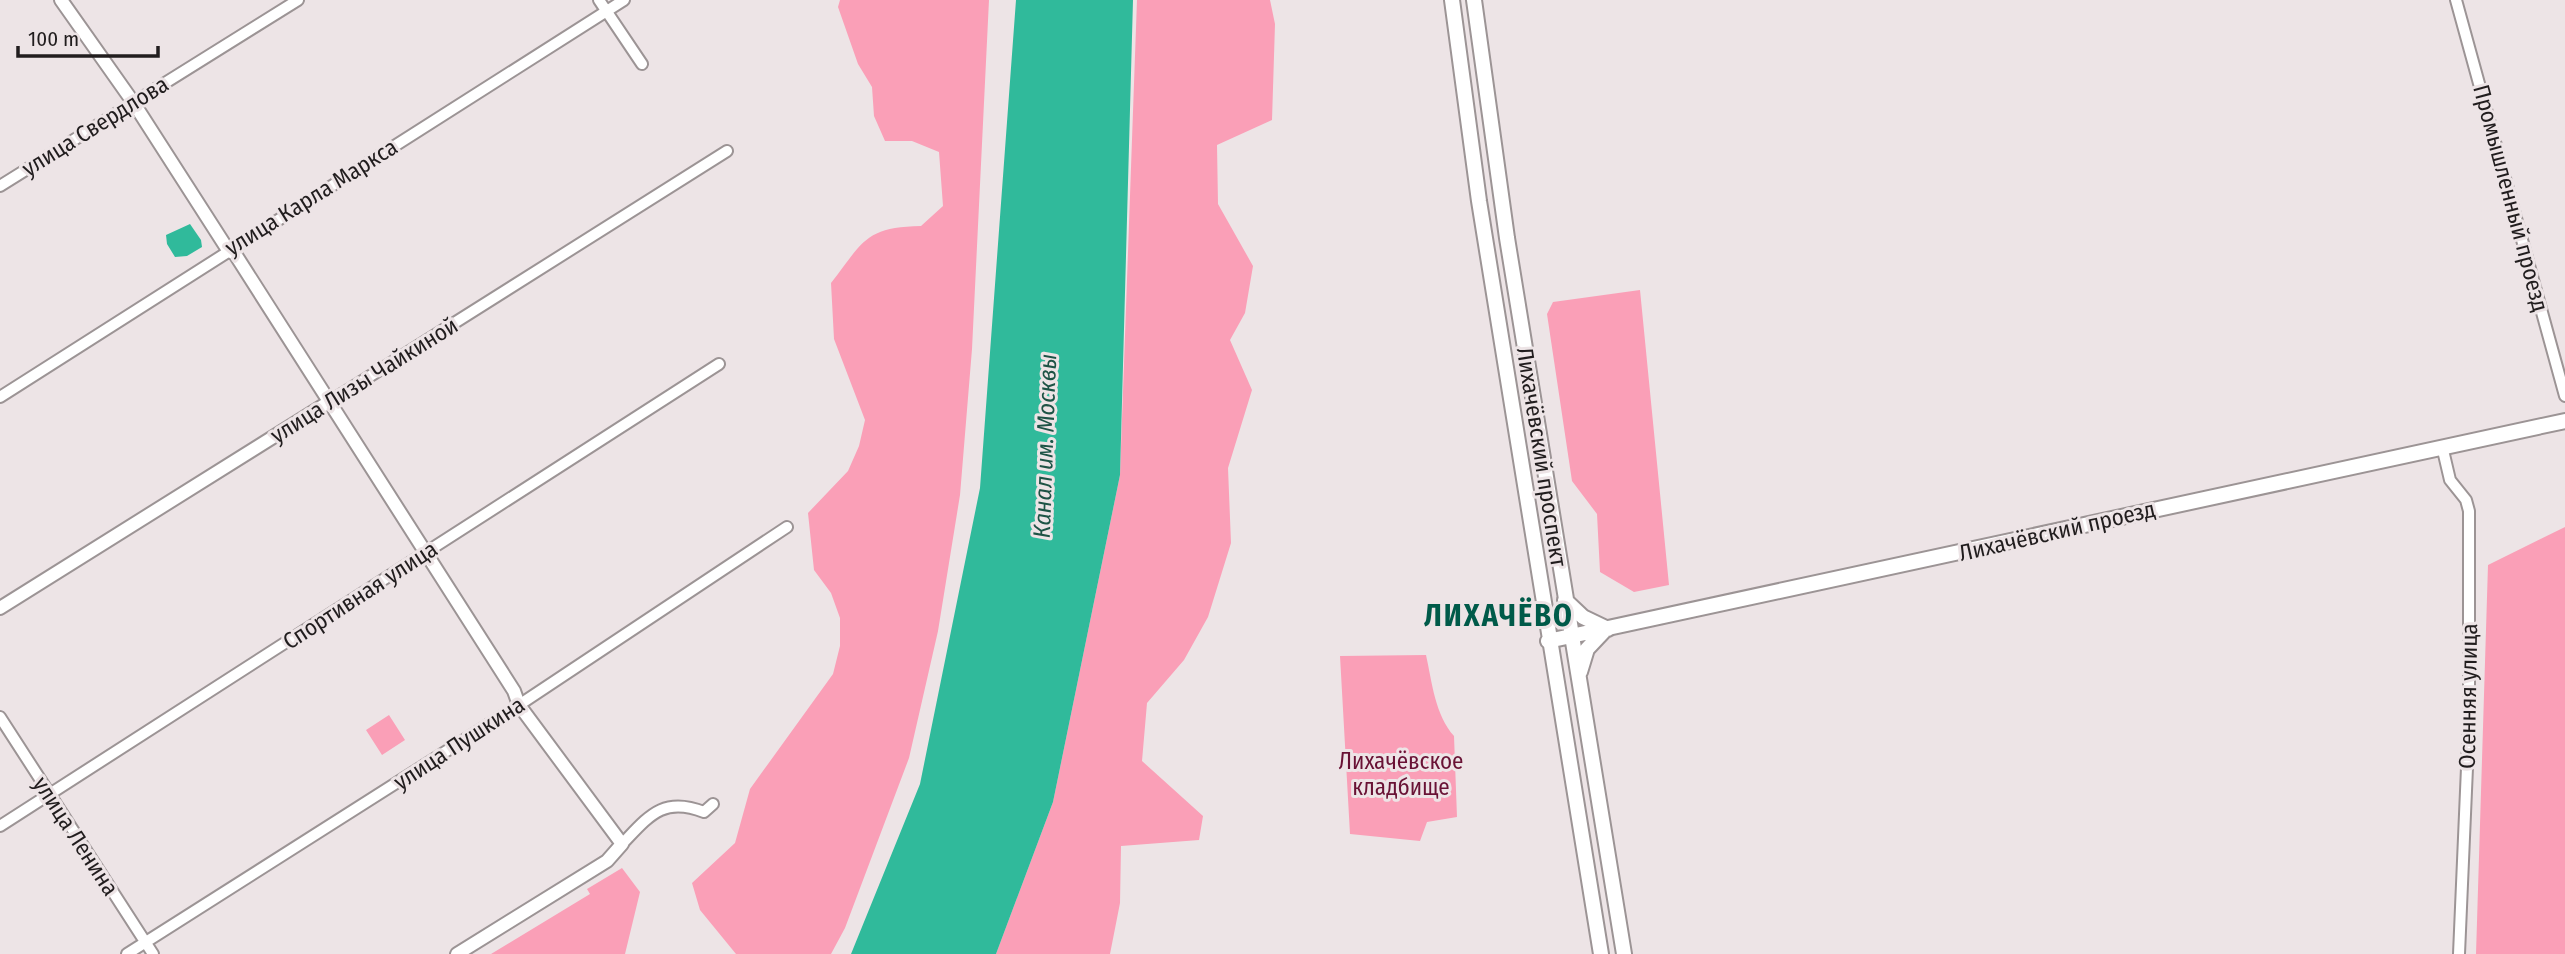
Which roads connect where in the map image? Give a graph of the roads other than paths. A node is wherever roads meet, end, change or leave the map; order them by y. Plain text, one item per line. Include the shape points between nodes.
1 (61, 0) edge
2 (298, 0) edge
3 (599, 0) edge
4 (624, 0) edge
5 (1452, 0) edge
6 (1474, 0) edge
7 (2456, 0) edge
8 (606, 12) junction
9 (642, 64) dead end
10 (133, 102) junction
11 (727, 151) dead end
12 (0, 186) edge
13 (228, 250) junction
14 (719, 364) dead end
15 (2565, 396) edge
16 (0, 397) edge
17 (330, 402) junction
18 (2565, 421) edge
19 (2442, 446) junction
20 (787, 527) dead end
21 (426, 553) junction
22 (1565, 600) junction
23 (0, 608) edge
24 (1608, 629) junction
25 (1571, 637) junction
26 (1548, 641) junction
27 (1578, 682) junction
28 (519, 705) junction
29 (0, 717) edge
30 (49, 795) junction
31 (713, 804) dead end
32 (0, 826) edge
33 (622, 844) junction
34 (145, 942) junction
35 (127, 954) edge
36 (153, 954) edge
37 (457, 954) edge
38 (1601, 954) edge
39 (1624, 954) edge
40 (2459, 954) edge

1 - 10 street
2 - 10 street, улица Свердлова
3 - 8 street
4 - 8 street, улица Карла Маркса
5 - 26 main road, Лихачёвский проспект
6 - 22 main road, Лихачёвский проспект
7 - 15 street, Промышленный проезд
8 - 9 street
8 - 13 street, улица Карла Маркса
10 - 12 street, улица Свердлова
10 - 13 street
11 - 17 street, улица Лизы Чайкиной
13 - 16 street, улица Карла Маркса
13 - 17 street via 235,254
14 - 21 street, Спортивная улица
17 - 21 street
17 - 23 street, улица Лизы Чайкиной
18 - 19 main road, Лихачёвский проезд
19 - 24 main road, Лихачёвский проезд
19 - 40 street, Осенняя улица via 2449,480 2469,511 2469,721
20 - 28 street, улица Пушкина
21 - 28 street
21 - 30 street, Спортивная улица
22 - 24 main road via 1583,617
22 - 25 main road, Лихачёвский проспект
24 - 25 main road, Лихачёвский проезд
24 - 27 main road via 1587,649
25 - 26 main road, Лихачёвский проезд
25 - 27 main road, Лихачёвский проспект
26 - 38 main road, Лихачёвский проспект
27 - 39 main road, Лихачёвский проспект
28 - 33 street
28 - 34 street, улица Пушкина
29 - 30 street, улица Ленина
30 - 32 street, Спортивная улица
30 - 34 street, улица Ленина
31 - 33 street via 704,812 681,805 660,809
33 - 37 street via 607,861
34 - 35 street, улица Пушкина
34 - 36 street, улица Ленина

